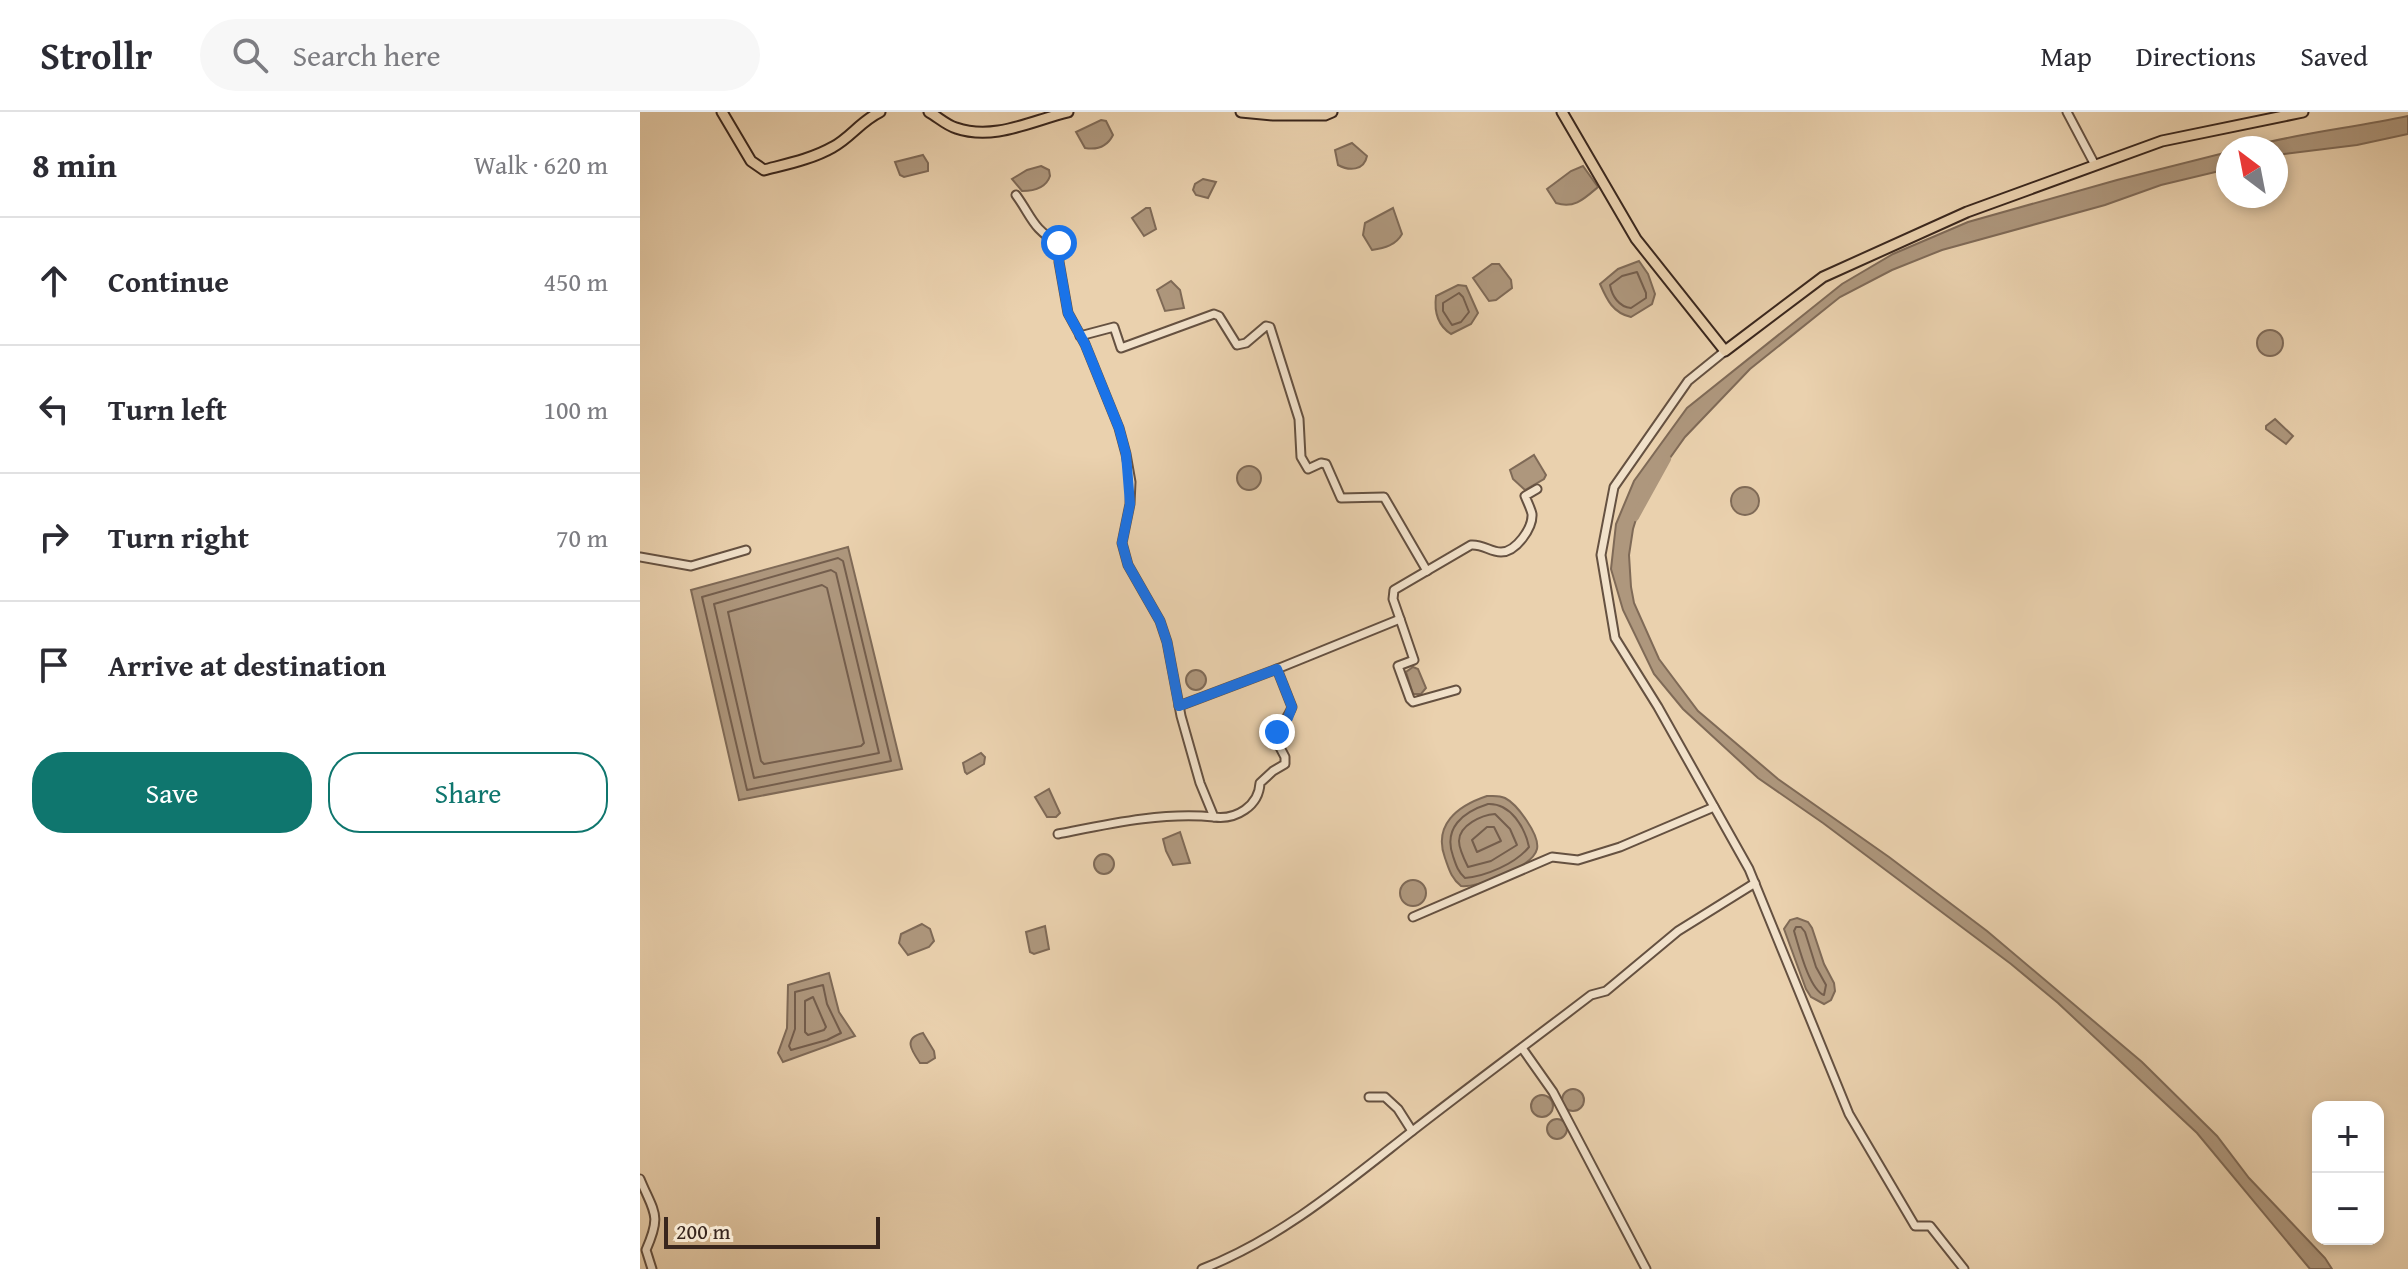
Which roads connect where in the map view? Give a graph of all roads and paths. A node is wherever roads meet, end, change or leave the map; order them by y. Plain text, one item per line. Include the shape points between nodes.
1 (722, 112) edge
2 (880, 112) edge
3 (929, 112) edge
4 (1068, 112) edge
5 (1241, 112) edge
6 (1332, 112) edge
7 (1562, 112) edge
8 (2067, 112) edge
9 (2303, 112) edge
10 (2288, 114) edge
11 (2095, 165) junction
12 (1016, 195) dead end
13 (1080, 336) junction
14 (1725, 351) junction
15 (1537, 489) dead end
16 (746, 550) dead end
17 (640, 557) edge
18 (1427, 571) junction
19 (1400, 619) junction
20 (1277, 669) junction
21 (1456, 690) dead end
22 (1179, 706) junction
23 (1714, 807) junction
24 (1214, 817) junction
25 (1058, 834) dead end
26 (1755, 883) junction
27 (1413, 917) dead end
28 (1522, 1048) junction
29 (1369, 1097) dead end
30 (1412, 1131) junction
31 (640, 1179) edge
32 (652, 1269) edge
33 (1202, 1269) edge
34 (1646, 1269) edge
35 (1964, 1269) edge

1 - 2 main road via 751,161 764,170 834,147
3 - 4 main road via 953,128 979,133 1010,130
5 - 6 main road
7 - 14 main road via 1636,239
8 - 11 street
9 - 10 main road
10 - 11 main road via 2162,141
11 - 14 main road via 1967,212 1823,277
12 - 13 street via 1037,231 1059,243 1068,313
13 - 18 street via 1114,327 1121,348 1214,314 1237,345 1270,327 1299,419 1301,457 1308,469 1326,464 1344,499 1384,497
13 - 22 street via 1119,428 1131,482 1122,543 1128,565 1160,621
14 - 23 street via 1688,381 1614,487 1601,555 1615,638
15 - 18 street via 1525,496 1532,515 1512,550 1501,553 1471,545
16 - 17 street via 691,566
18 - 19 street via 1394,590
19 - 20 street
19 - 21 street via 1414,660 1398,666 1410,699
20 - 22 street
20 - 24 street via 1292,707 1275,738 1285,764 1260,783 1255,803 1225,818
22 - 24 street
23 - 26 street
23 - 27 street via 1578,860 1552,857
24 - 25 street via 1137,820
26 - 28 street via 1678,931 1606,991 1591,995
26 - 35 street via 1849,1114 1915,1226 1930,1226
28 - 30 street
28 - 34 street via 1553,1092
29 - 30 street via 1385,1097
30 - 33 street via 1271,1236
31 - 32 street via 656,1218 646,1250

